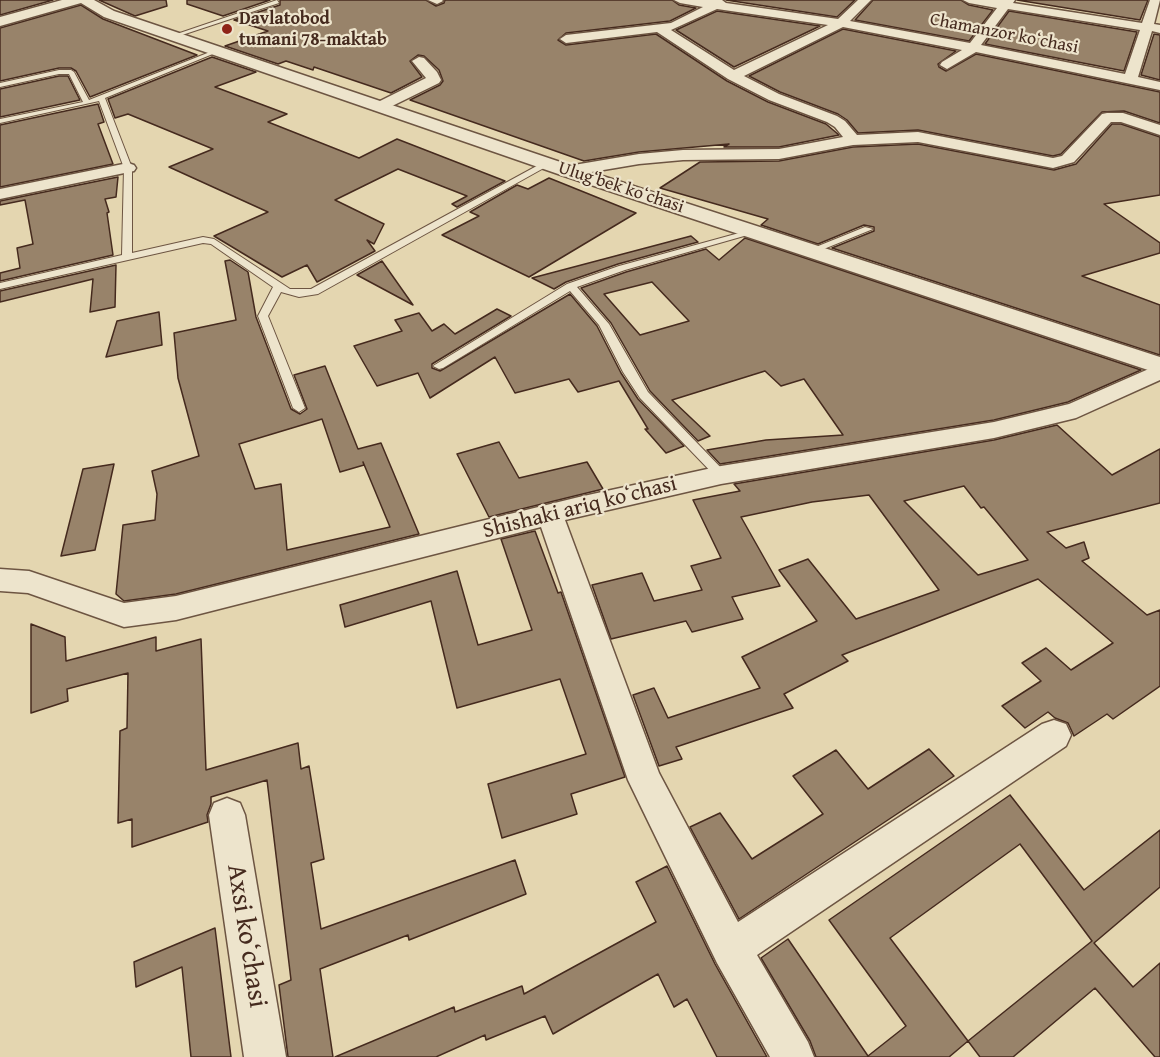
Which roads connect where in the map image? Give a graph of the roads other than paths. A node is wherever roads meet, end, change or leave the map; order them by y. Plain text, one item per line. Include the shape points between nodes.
1 (78, 0) edge
2 (86, 0) edge
3 (680, 0) edge
4 (865, 0) edge
5 (969, 0) edge
6 (1156, 0) edge
7 (277, 2) dead end
8 (721, 2) edge
9 (1007, 3) edge
10 (0, 22) edge
11 (841, 23) junction
12 (1146, 27) junction
13 (660, 28) junction
14 (1160, 29) edge
15 (174, 36) junction
16 (566, 39) dead end
17 (974, 48) junction
18 (217, 51) junction
19 (419, 61) dead end
20 (947, 65) dead end
21 (733, 76) junction
22 (1130, 79) junction
23 (0, 85) edge
24 (1160, 86) edge
25 (101, 97) junction
26 (87, 103) junction
27 (379, 107) junction
28 (0, 121) edge
29 (1160, 130) edge
30 (853, 140) junction
31 (547, 164) junction
32 (128, 168) junction
33 (568, 171) junction
34 (0, 194) edge
35 (868, 229) dead end
36 (753, 232) junction
37 (811, 251) junction
38 (127, 256) junction
39 (0, 286) edge
40 (279, 286) junction
41 (571, 286) junction
42 (439, 366) dead end
43 (1160, 366) edge
44 (1160, 372) edge
45 (299, 408) dead end
46 (721, 475) junction
47 (550, 515) junction
48 (0, 580) edge
49 (1054, 735) dead end
50 (227, 815) dead end
51 (731, 949) junction
52 (265, 1057) edge
53 (794, 1057) edge

1 - 10 street
2 - 15 street, Ulugʻbek koʻchasi via 101,11
3 - 8 street, Chamanzor koʻchasi
4 - 11 street
5 - 9 street
6 - 12 street
7 - 15 lane
8 - 11 street, Chamanzor koʻchasi
8 - 13 street via 682,24
9 - 12 street
9 - 17 street
11 - 17 street, Chamanzor koʻchasi
11 - 21 street
12 - 14 street
12 - 22 street
13 - 16 street
13 - 21 street
15 - 18 street, Ulugʻbek koʻchasi
17 - 20 street
17 - 22 street, Chamanzor koʻchasi
18 - 25 lane
18 - 27 street, Ulugʻbek koʻchasi
19 - 27 street via 434,80
21 - 30 street via 832,119
22 - 24 street, Chamanzor koʻchasi
23 - 26 lane via 71,72
25 - 26 lane
25 - 32 lane
26 - 28 lane
27 - 31 street, Ulugʻbek koʻchasi
29 - 30 street via 1107,117 1068,159 1053,164 918,137
30 - 33 street via 779,154 683,155
31 - 33 street, Ulugʻbek koʻchasi
31 - 40 lane via 314,292 287,292
32 - 34 street
32 - 38 lane
33 - 36 street, Ulugʻbek koʻchasi
35 - 37 lane
36 - 37 street, Ulugʻbek koʻchasi
36 - 41 lane
37 - 43 street, Ulugʻbek koʻchasi
38 - 39 lane
38 - 40 lane via 189,241 214,242
40 - 45 lane via 263,316
41 - 42 lane
41 - 46 lane via 604,324 644,395
44 - 46 street, Shishaki ariq koʻchasi via 1076,410 994,430
46 - 47 street, Shishaki ariq koʻchasi
47 - 48 street, Shishaki ariq koʻchasi via 176,608 124,615 28,582
47 - 51 street via 645,780
49 - 51 street
50 - 52 street, Axsi koʻchasi
51 - 53 street

